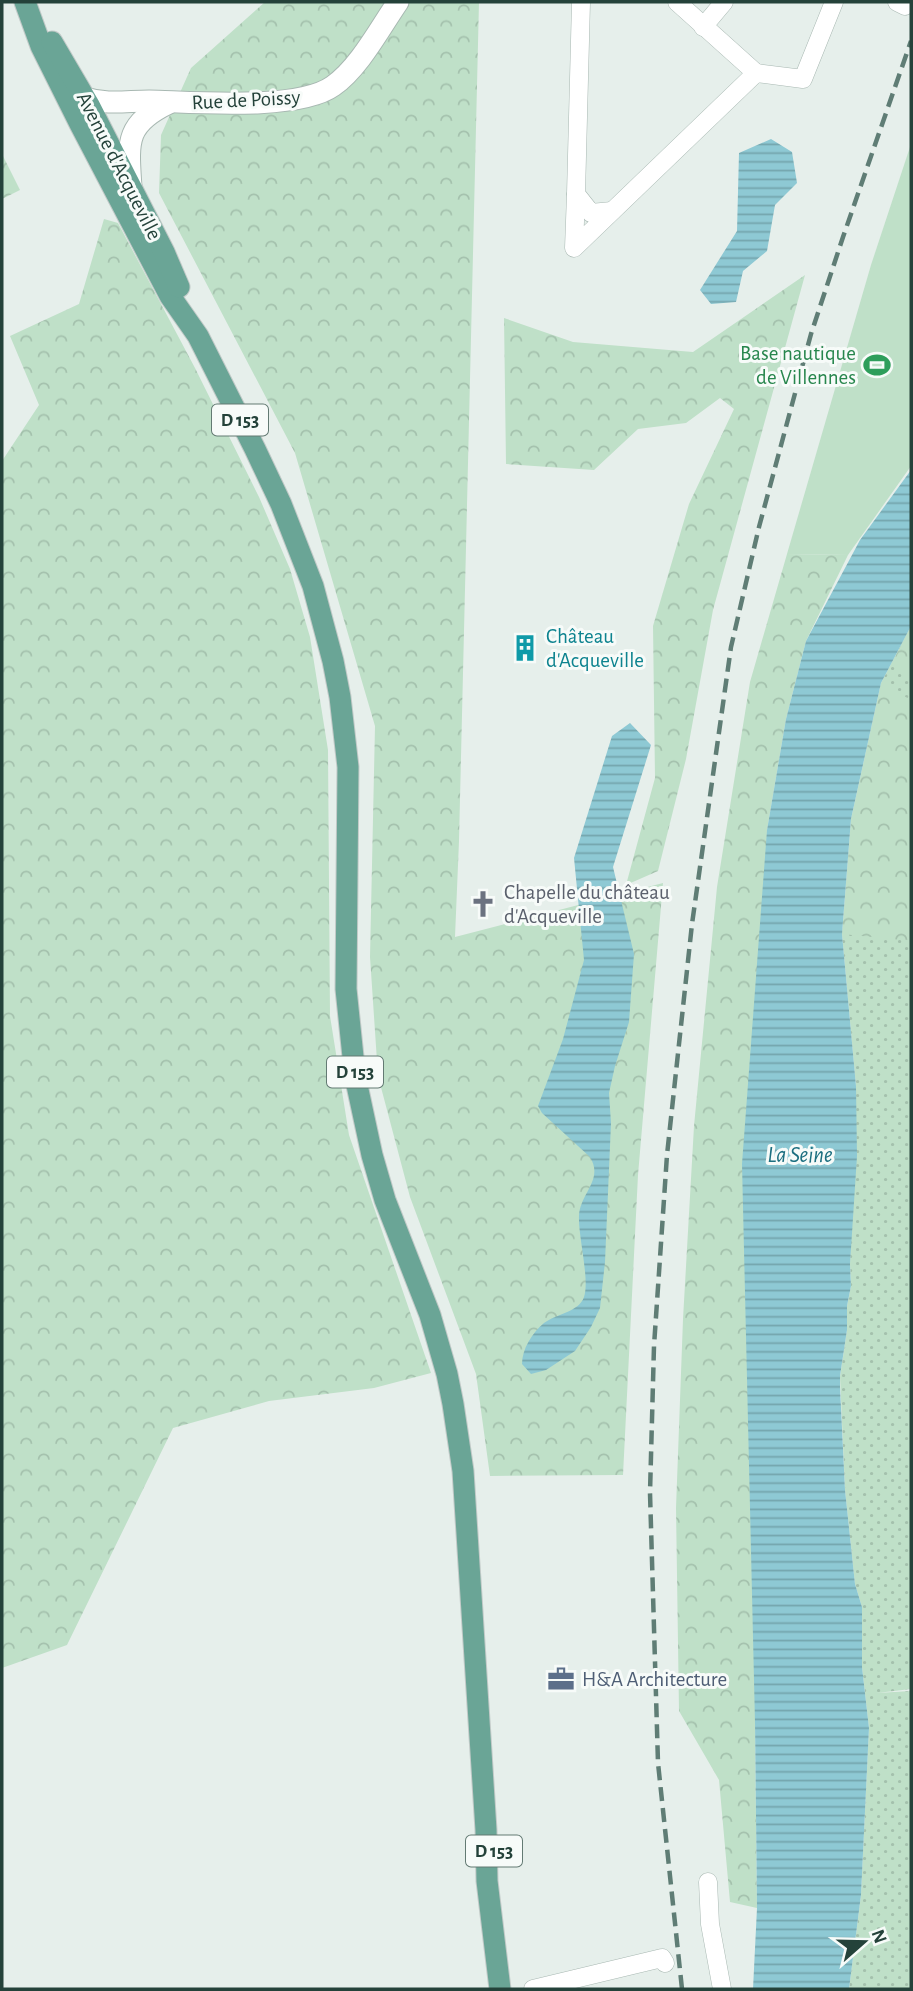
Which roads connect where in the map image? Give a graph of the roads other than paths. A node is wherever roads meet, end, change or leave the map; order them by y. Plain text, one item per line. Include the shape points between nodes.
1 (26, 2) edge
2 (398, 2) edge
3 (581, 2) edge
4 (677, 2) edge
5 (724, 2) edge
6 (834, 2) edge
7 (703, 27) junction
8 (756, 73) junction
9 (85, 99) junction
10 (134, 102) junction
11 (170, 103) junction
12 (133, 131) junction
13 (95, 136) junction
14 (131, 187) junction
15 (576, 194) junction
16 (612, 211) junction
17 (198, 336) junction
18 (479, 1713) junction
19 (708, 1882) dead end
20 (665, 1963) dead end
21 (500, 1989) edge
22 (508, 1989) edge
23 (533, 1989) edge
24 (722, 1989) edge

1 - 9 main road, Avenue d'Acqueville / D 153
1 - 13 main road, D 153 via 48,61
2 - 11 street, Rue de Poissy via 351,69 318,94 281,101
3 - 15 street
4 - 7 street
5 - 7 street
6 - 8 street via 803,79
7 - 8 street
8 - 16 street
9 - 10 street, Rue de Poissy
9 - 13 main road, Avenue d'Acqueville / D 153
10 - 11 street, Rue de Poissy
10 - 13 street via 116,113
11 - 12 street via 151,112
12 - 13 street
12 - 14 street
13 - 14 main road, Avenue d'Acqueville / D 153
13 - 17 main road, D 153 via 98,159 170,296
14 - 17 main road, Avenue d'Acqueville / D 153 via 174,274
15 - 16 street via 591,213
15 - 16 street via 574,248
17 - 18 main road, D 153 via 296,540 333,662 348,767 346,989 355,1076 385,1200 429,1315 453,1404 463,1471
18 - 21 main road, D 153 via 487,1881
18 - 22 main road, D 153
19 - 24 street
20 - 23 street via 662,1958

